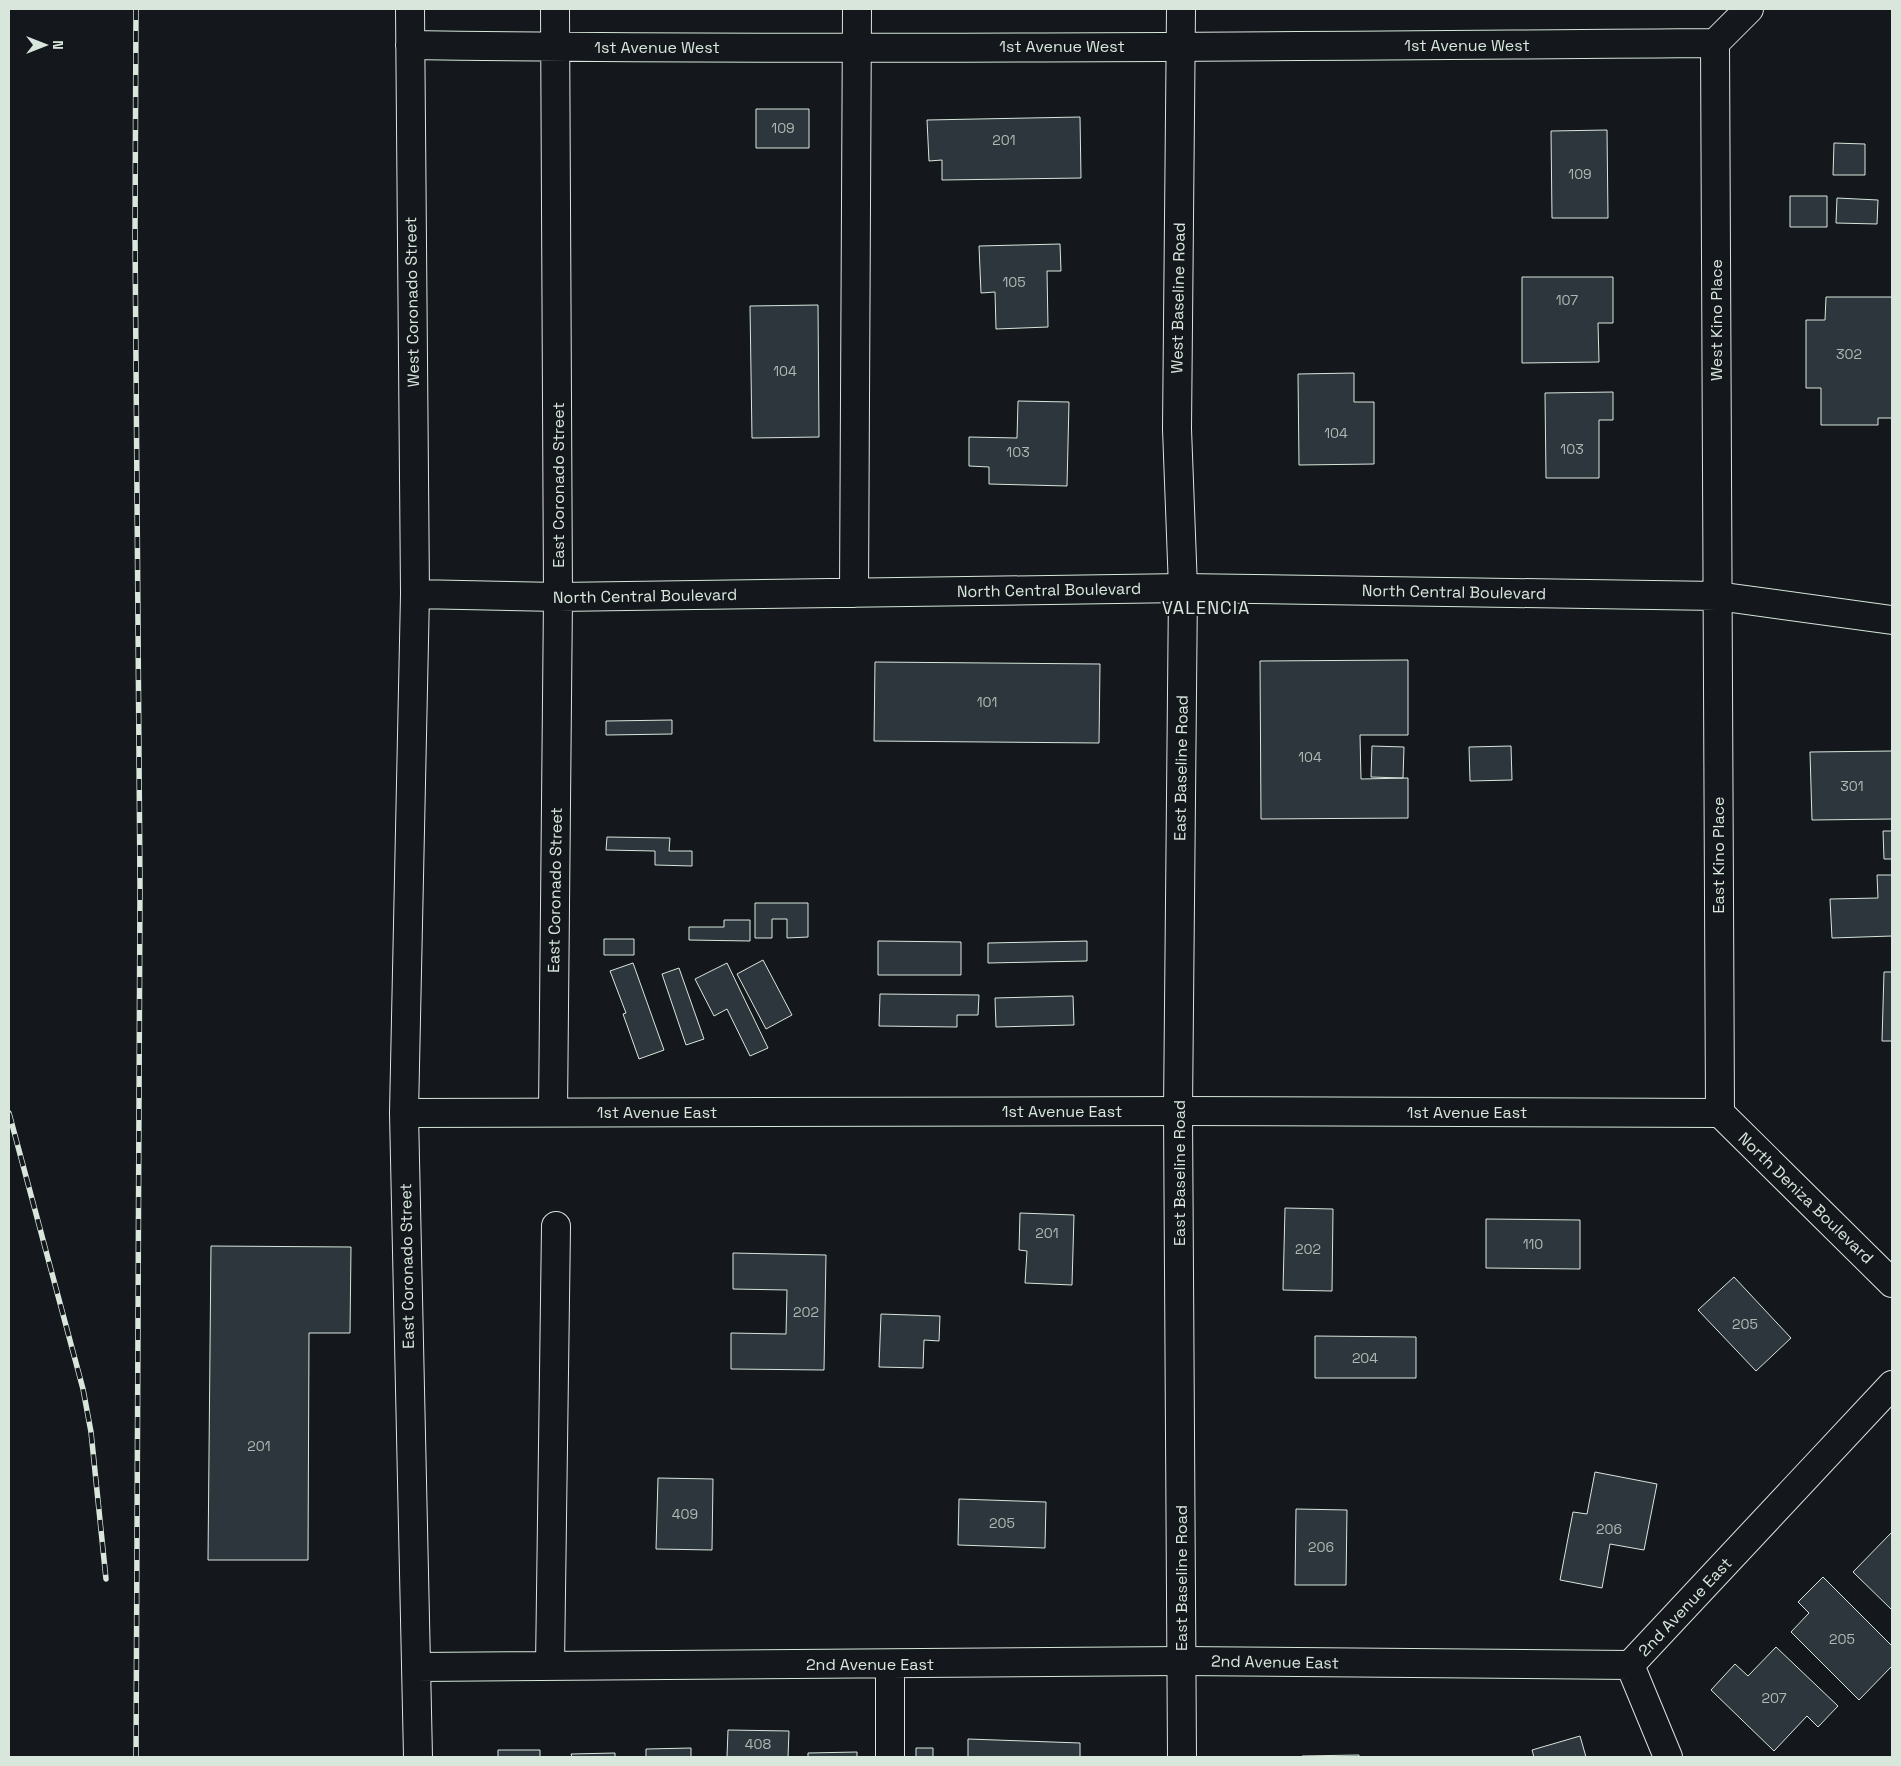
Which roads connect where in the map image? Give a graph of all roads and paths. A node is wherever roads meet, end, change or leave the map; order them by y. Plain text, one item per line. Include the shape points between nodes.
1 (410, 9) edge
2 (555, 9) edge
3 (857, 9) edge
4 (1181, 9) edge
5 (1749, 9) edge
6 (1715, 43) junction
7 (410, 45) junction
8 (1181, 46) junction
9 (555, 47) junction
10 (857, 47) junction
11 (1183, 588) junction
12 (854, 593) junction
13 (415, 594) junction
14 (1717, 596) junction
15 (558, 597) junction
16 (1892, 620) edge
17 (1178, 1111) junction
18 (552, 1112) junction
19 (404, 1113) junction
20 (1720, 1113) junction
21 (556, 1226) dead end
22 (1892, 1283) edge
23 (1892, 1385) edge
24 (1182, 1661) junction
25 (890, 1664) junction
26 (1630, 1665) junction
27 (550, 1666) junction
28 (417, 1667) junction
29 (418, 1757) edge
30 (890, 1757) edge
31 (1182, 1757) edge
32 (1668, 1757) edge

1 - 7 street, West Coronado Street
2 - 9 street, East Coronado Street
3 - 10 street
4 - 8 street, West Baseline Road
5 - 6 street
6 - 8 street, 1st Avenue West
6 - 14 street, West Kino Place
7 - 9 street, 1st Avenue West
7 - 13 street, West Coronado Street
8 - 10 street, 1st Avenue West
8 - 11 street, West Baseline Road via 1177,429
9 - 10 street, 1st Avenue West
9 - 15 street, East Coronado Street
10 - 12 street
11 - 12 street, North Central Boulevard
11 - 14 street, North Central Boulevard
11 - 17 street, East Baseline Road
12 - 15 street, North Central Boulevard
13 - 15 street, North Central Boulevard
13 - 19 street, East Coronado Street
14 - 16 street, North Central Boulevard
14 - 20 street, East Kino Place
15 - 18 street, East Coronado Street
17 - 18 street, 1st Avenue East
17 - 20 street, 1st Avenue East
17 - 24 street, East Baseline Road
18 - 19 street, 1st Avenue East
19 - 28 street, East Coronado Street
20 - 22 street, North Deniza Boulevard
21 - 27 street
23 - 26 street, 2nd Avenue East
24 - 25 street, 2nd Avenue East
24 - 26 street, 2nd Avenue East
24 - 31 street, East Baseline Road
25 - 27 street, 2nd Avenue East
25 - 30 street
26 - 32 street
27 - 28 street, 2nd Avenue East
28 - 29 street, East Coronado Street

